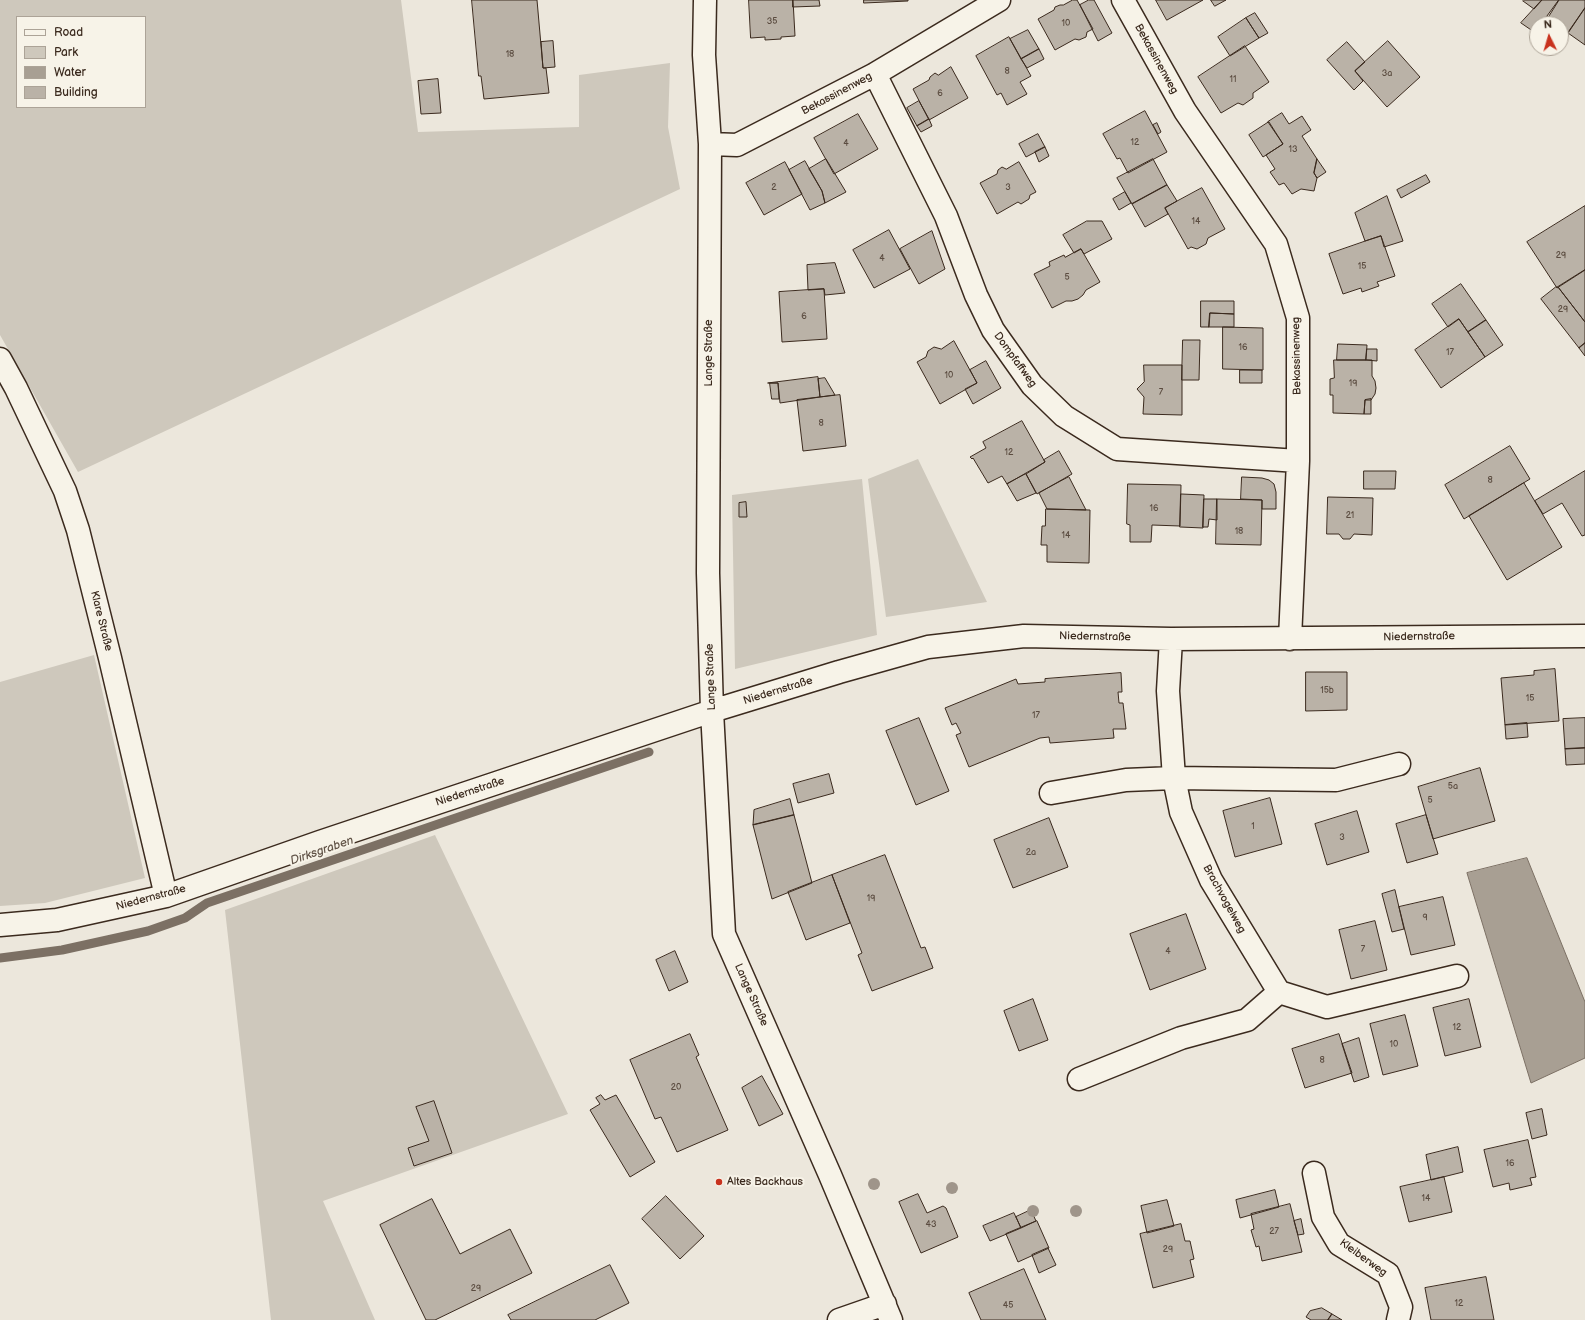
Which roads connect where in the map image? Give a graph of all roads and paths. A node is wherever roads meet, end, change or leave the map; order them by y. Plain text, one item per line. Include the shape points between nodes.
1 (705, 0) edge
2 (999, 0) edge
3 (1123, 0) edge
4 (875, 74) junction
5 (710, 144) junction
6 (0, 359) edge
7 (1298, 461) junction
8 (1585, 636) edge
9 (1170, 639) junction
10 (1290, 639) junction
11 (712, 711) junction
12 (1399, 764) dead end
13 (1174, 778) junction
14 (1051, 793) dead end
15 (166, 896) junction
16 (0, 925) edge
17 (1457, 976) dead end
18 (1279, 992) junction
19 (1079, 1079) dead end
20 (1314, 1173) dead end
21 (888, 1312) edge
22 (839, 1320) edge
23 (1398, 1320) edge

1 - 5 street, Lange Straße via 704,55
2 - 4 street, Bekassinenweg
3 - 7 street, Bekassinenweg via 1185,111 1276,244 1298,318
4 - 5 street, Bekassinenweg via 737,146
4 - 7 street, Dompfaffweg via 946,216 976,295 993,330 1032,386 1064,416 1117,450
5 - 11 street, Lange Straße via 708,573
6 - 15 street, Klare Straße via 65,491 78,530
7 - 10 street, Bekassinenweg
8 - 10 street, Niedernstraße
9 - 10 street, Niedernstraße
9 - 11 street, Niedernstraße via 1024,636 928,647
9 - 13 street, Brachvogelweg via 1168,691
11 - 15 street, Niedernstraße
11 - 21 street, Lange Straße via 724,934
12 - 13 street via 1336,780
13 - 14 street via 1126,780
13 - 18 street, Brachvogelweg via 1181,812 1211,880
15 - 16 street, Niedernstraße via 57,920
17 - 18 street via 1327,1007
18 - 19 street via 1247,1020 1181,1038
20 - 23 street, Kleiberweg via 1323,1217 1339,1244 1388,1274 1401,1307
21 - 22 street

